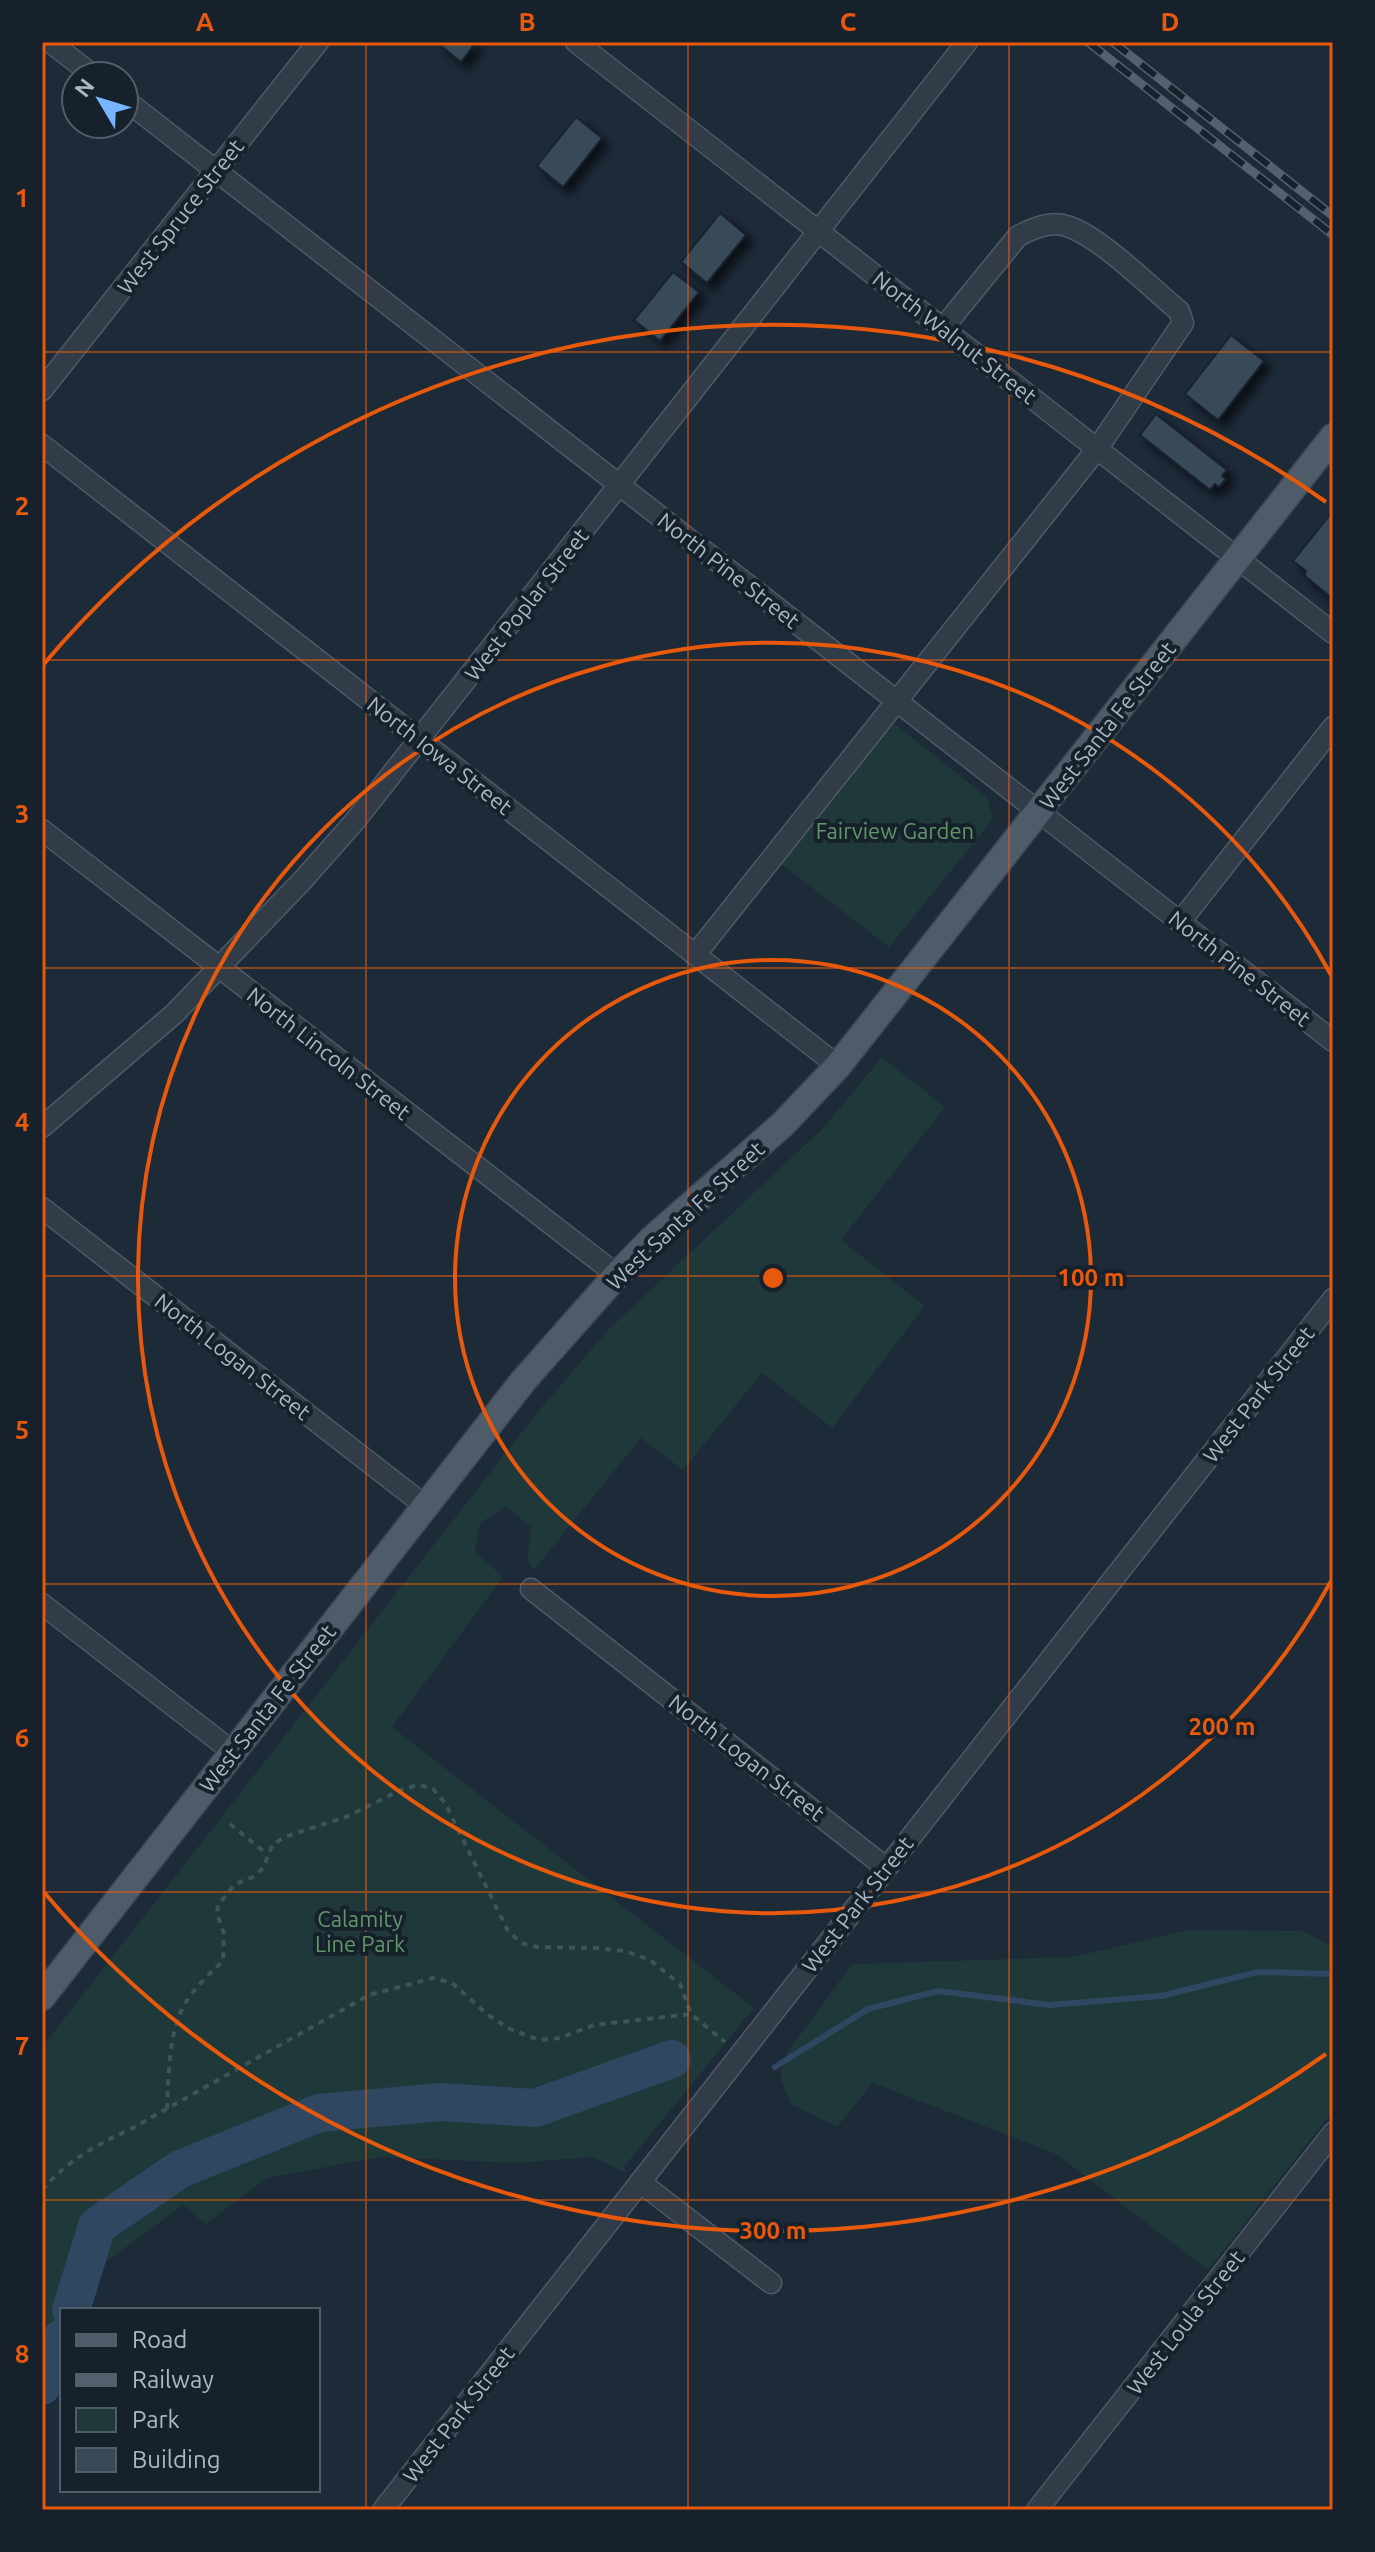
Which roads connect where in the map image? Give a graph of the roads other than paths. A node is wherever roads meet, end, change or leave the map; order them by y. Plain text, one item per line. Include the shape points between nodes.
1 (50, 42) edge
2 (318, 42) edge
3 (576, 42) edge
4 (967, 42) edge
5 (73, 60) edge
6 (140, 112) edge
7 (216, 171) junction
8 (819, 231) junction
9 (943, 328) junction
10 (42, 390) edge
11 (1333, 437) edge
12 (42, 445) edge
13 (1097, 449) junction
14 (619, 484) junction
15 (1236, 557) junction
16 (1333, 633) edge
17 (897, 701) junction
18 (1333, 727) edge
19 (420, 739) junction
20 (1039, 812) junction
21 (42, 830) edge
22 (1180, 922) junction
23 (695, 955) junction
24 (220, 968) junction
25 (1332, 1037) edge
26 (838, 1066) junction
27 (42, 1127) edge
28 (42, 1208) edge
29 (617, 1275) junction
30 (1333, 1299) edge
31 (424, 1505) junction
32 (531, 1589) dead end
33 (42, 1604) edge
34 (233, 1752) junction
35 (885, 1867) junction
36 (42, 1997) edge
37 (1333, 2133) edge
38 (640, 2182) junction
39 (771, 2283) dead end
40 (383, 2510) edge
41 (1037, 2510) edge

1 - 5 street
2 - 7 street, West Spruce Street
3 - 8 street, North Walnut Street
4 - 8 street, West Poplar Street
6 - 7 street, North Pine Street
7 - 10 street, West Spruce Street
7 - 14 street, North Pine Street
8 - 9 street, North Walnut Street
8 - 14 street, West Poplar Street
9 - 13 street, North Walnut Street
9 - 13 street via 1018,236 1052,224 1097,243 1179,311 1183,323
11 - 15 main road, West Santa Fe Street
12 - 19 street, North Iowa Street
13 - 15 street, North Walnut Street
13 - 17 street
14 - 17 street, North Pine Street
14 - 19 street, West Poplar Street
15 - 16 street, North Walnut Street
15 - 20 main road, West Santa Fe Street
17 - 20 street, North Pine Street
17 - 23 street
18 - 22 street
19 - 23 street, North Iowa Street
19 - 24 street, West Poplar Street via 328,851
20 - 22 street, North Pine Street
20 - 26 main road, West Santa Fe Street
21 - 24 street, North Lincoln Street
22 - 25 street, North Pine Street
23 - 26 street, North Iowa Street
24 - 27 street, West Poplar Street
24 - 29 street, North Lincoln Street
26 - 29 main road, West Santa Fe Street via 783,1124
28 - 31 street, North Logan Street
29 - 31 main road, West Santa Fe Street
30 - 35 street, West Park Street
31 - 34 main road, West Santa Fe Street
32 - 35 street, North Logan Street
33 - 34 street
34 - 36 main road, West Santa Fe Street
35 - 38 street, West Park Street
37 - 41 street, West Loula Street
38 - 39 street
38 - 40 street, West Park Street

